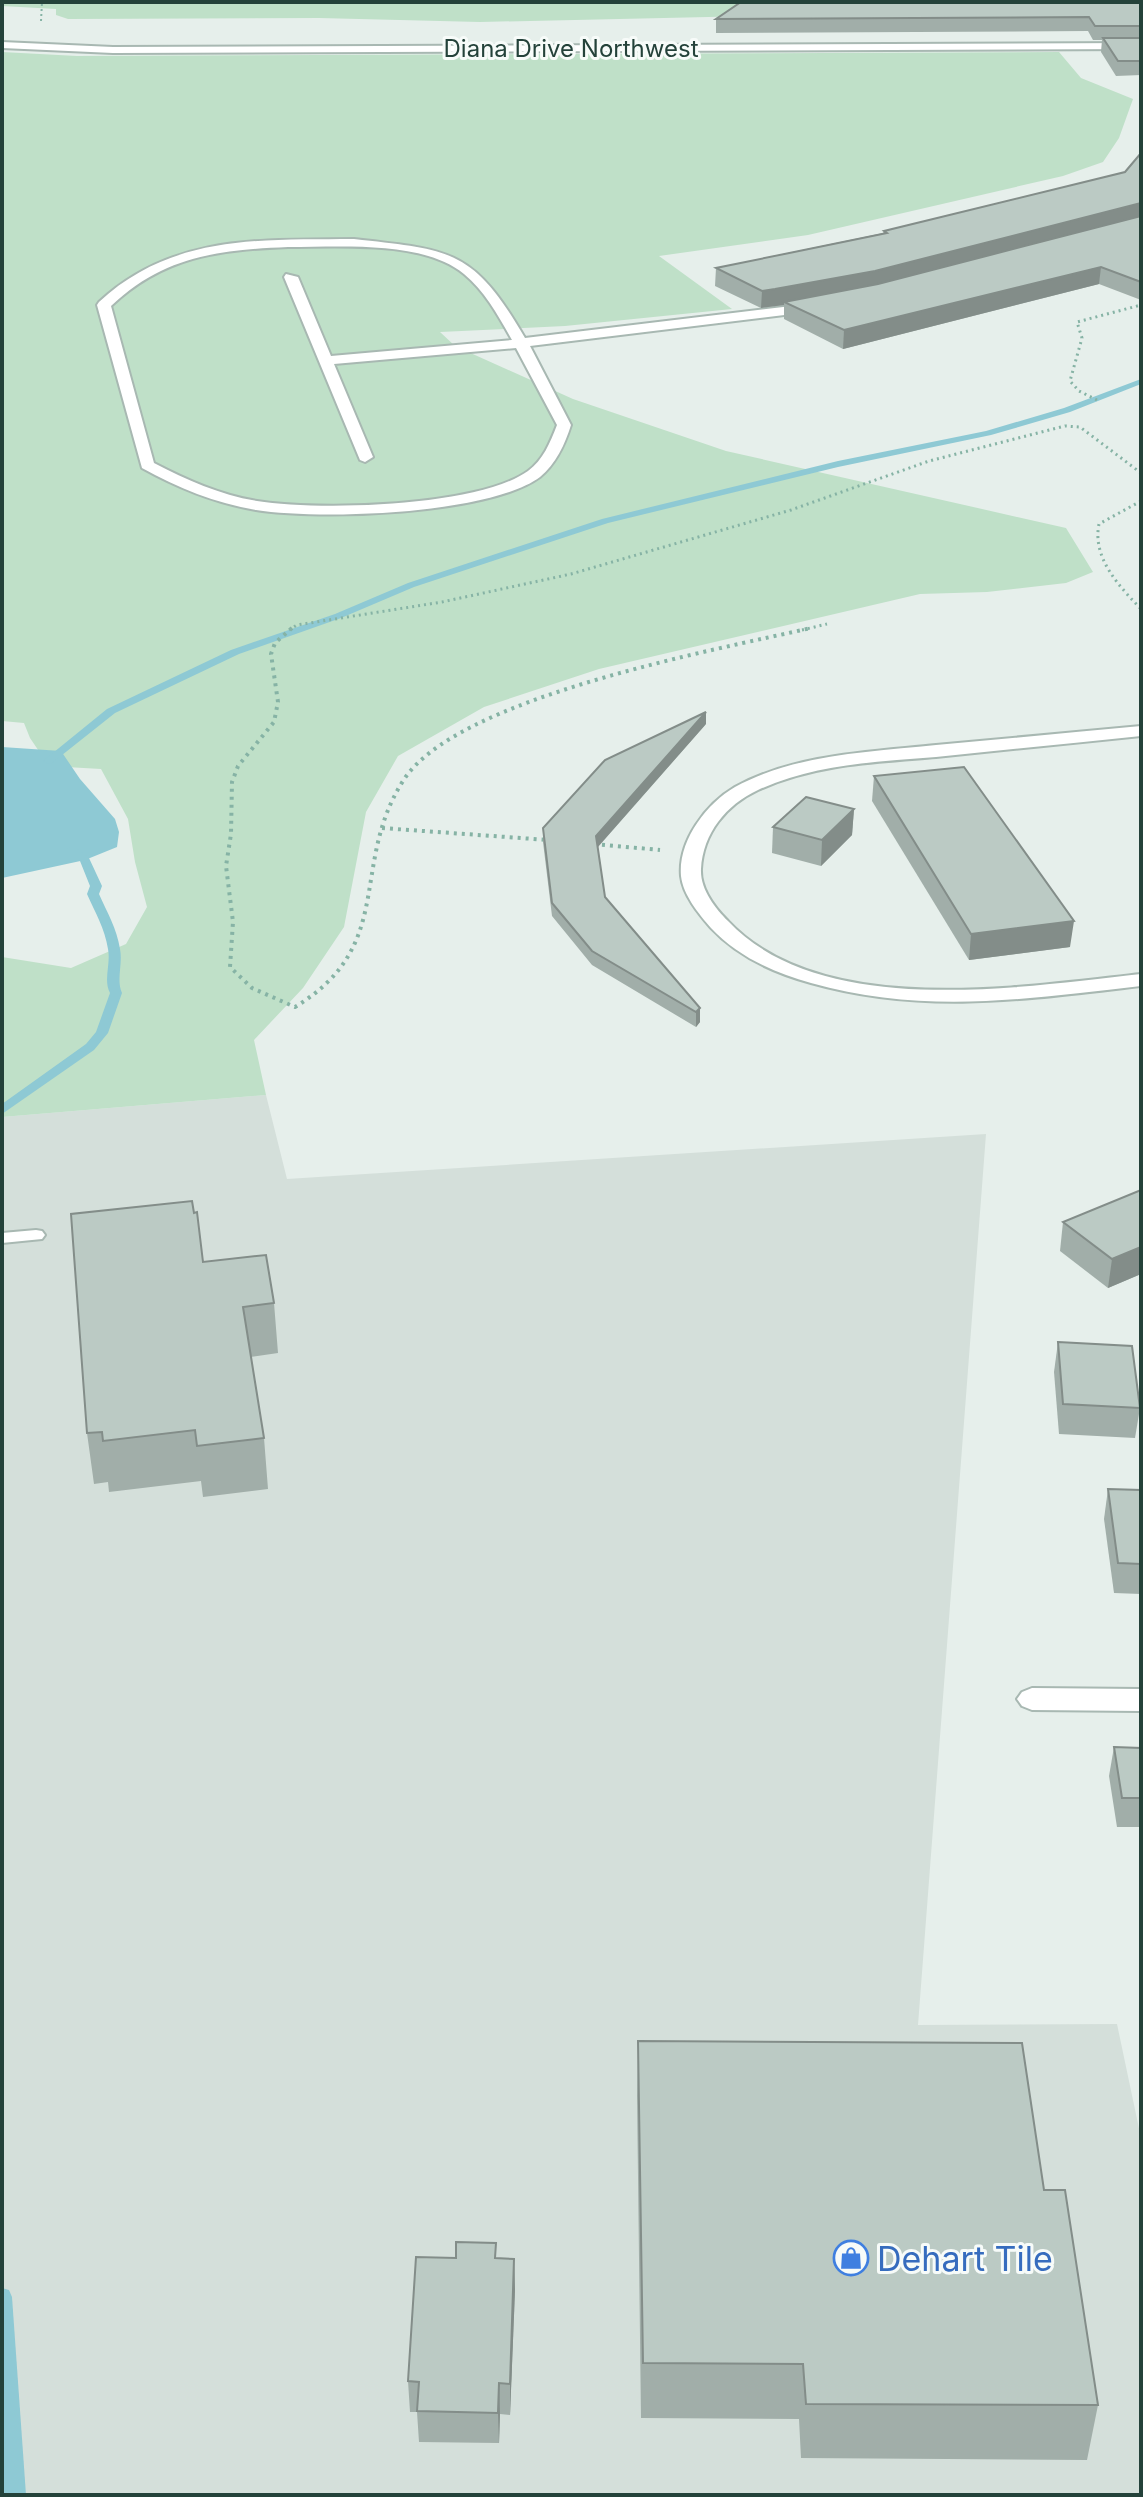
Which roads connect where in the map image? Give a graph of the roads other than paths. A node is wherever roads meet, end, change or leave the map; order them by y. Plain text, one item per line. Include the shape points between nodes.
1 (2, 45) edge
2 (1141, 46) edge
3 (291, 277) dead end
4 (825, 305) edge
5 (522, 343) junction
6 (324, 361) junction
7 (365, 457) dead end
8 (1141, 731) edge
9 (1141, 980) edge
10 (36, 1235) dead end
11 (2, 1238) edge
12 (1032, 1699) dead end
13 (1141, 1700) edge

1 - 2 street, Diana Drive Northwest via 113,50
3 - 6 street
4 - 5 street
5 - 5 street via 564,425 554,453 531,477 480,495 416,505 284,510 209,495 147,465 104,305 121,284 156,266 208,252 263,244 354,243 403,248 458,263 488,292
5 - 6 street
6 - 7 street
8 - 9 street via 837,761 798,771 750,787 721,807 704,826 692,853 690,875 701,902 751,951 835,985 890,996 957,999
10 - 11 lane
12 - 13 street

